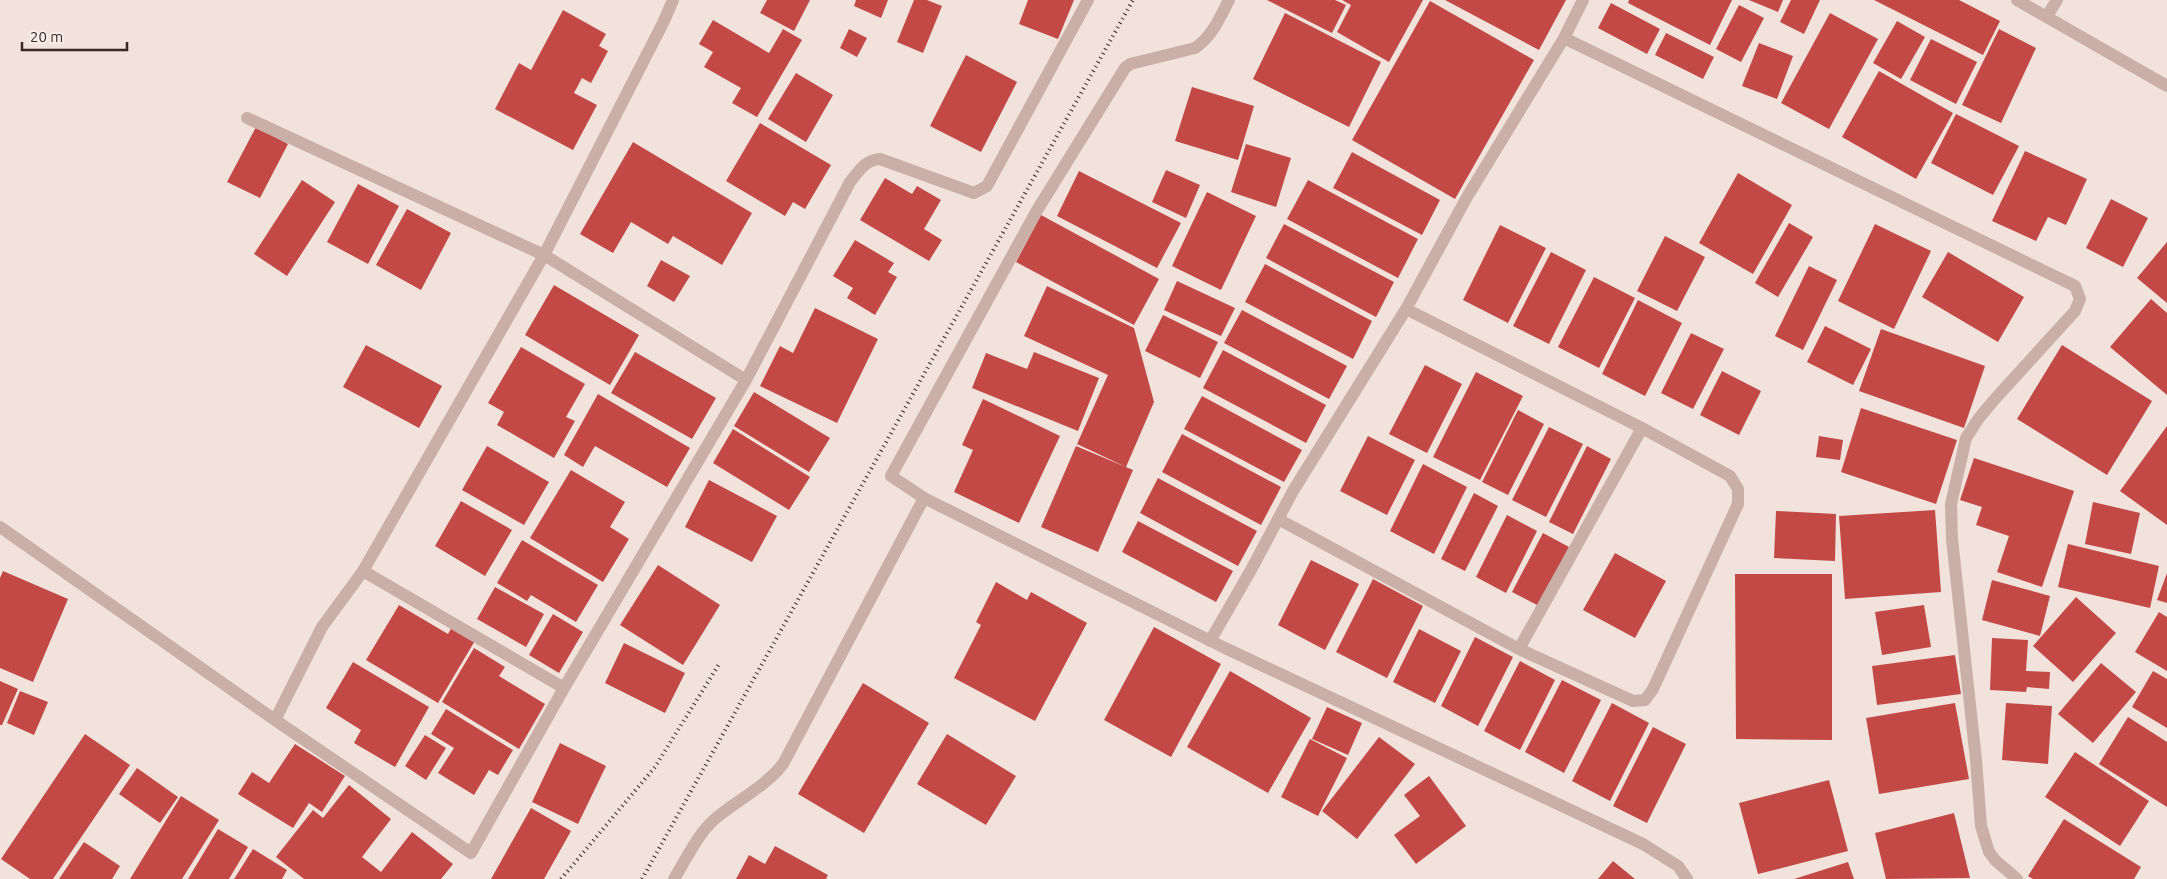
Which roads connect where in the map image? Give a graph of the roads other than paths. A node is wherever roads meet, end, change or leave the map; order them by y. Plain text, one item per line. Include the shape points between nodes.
1 (672, 0) edge
2 (1088, 0) edge
3 (1230, 0) edge
4 (1584, 0) edge
5 (2017, 0) edge
6 (2057, 0) edge
7 (2047, 16) junction
8 (1564, 38) junction
9 (2167, 86) edge
10 (247, 118) dead end
11 (544, 255) junction
12 (1406, 309) junction
13 (746, 380) junction
14 (1642, 428) junction
15 (924, 498) junction
16 (1278, 519) junction
17 (0, 527) edge
18 (363, 571) junction
19 (1210, 640) junction
20 (1519, 649) junction
21 (564, 688) junction
22 (275, 720) junction
23 (674, 879) edge
24 (1687, 879) edge
25 (2017, 879) edge

1 - 11 street
2 - 13 street via 987,186 974,193 880,159 863,166 850,182
3 - 15 street via 1209,37 1195,48 1130,64 1036,212 891,476
4 - 8 street
5 - 7 street
6 - 7 street
7 - 9 street
8 - 12 street via 1467,197
8 - 25 street via 2075,286 2080,299 2075,311 1994,400 1966,438 1951,504 1980,826 1988,852
10 - 11 street
11 - 13 street
11 - 18 street
12 - 14 street
12 - 16 street
13 - 21 street
14 - 20 street
14 - 20 street via 1730,476 1738,489 1738,504 1653,689 1645,700 1633,701
15 - 19 street
15 - 23 street via 783,764 772,778 716,818 695,844
16 - 19 street
16 - 20 street
17 - 22 street
18 - 21 street
18 - 22 street via 322,627
19 - 24 street via 1643,844 1678,866
21 - 22 street via 472,853

